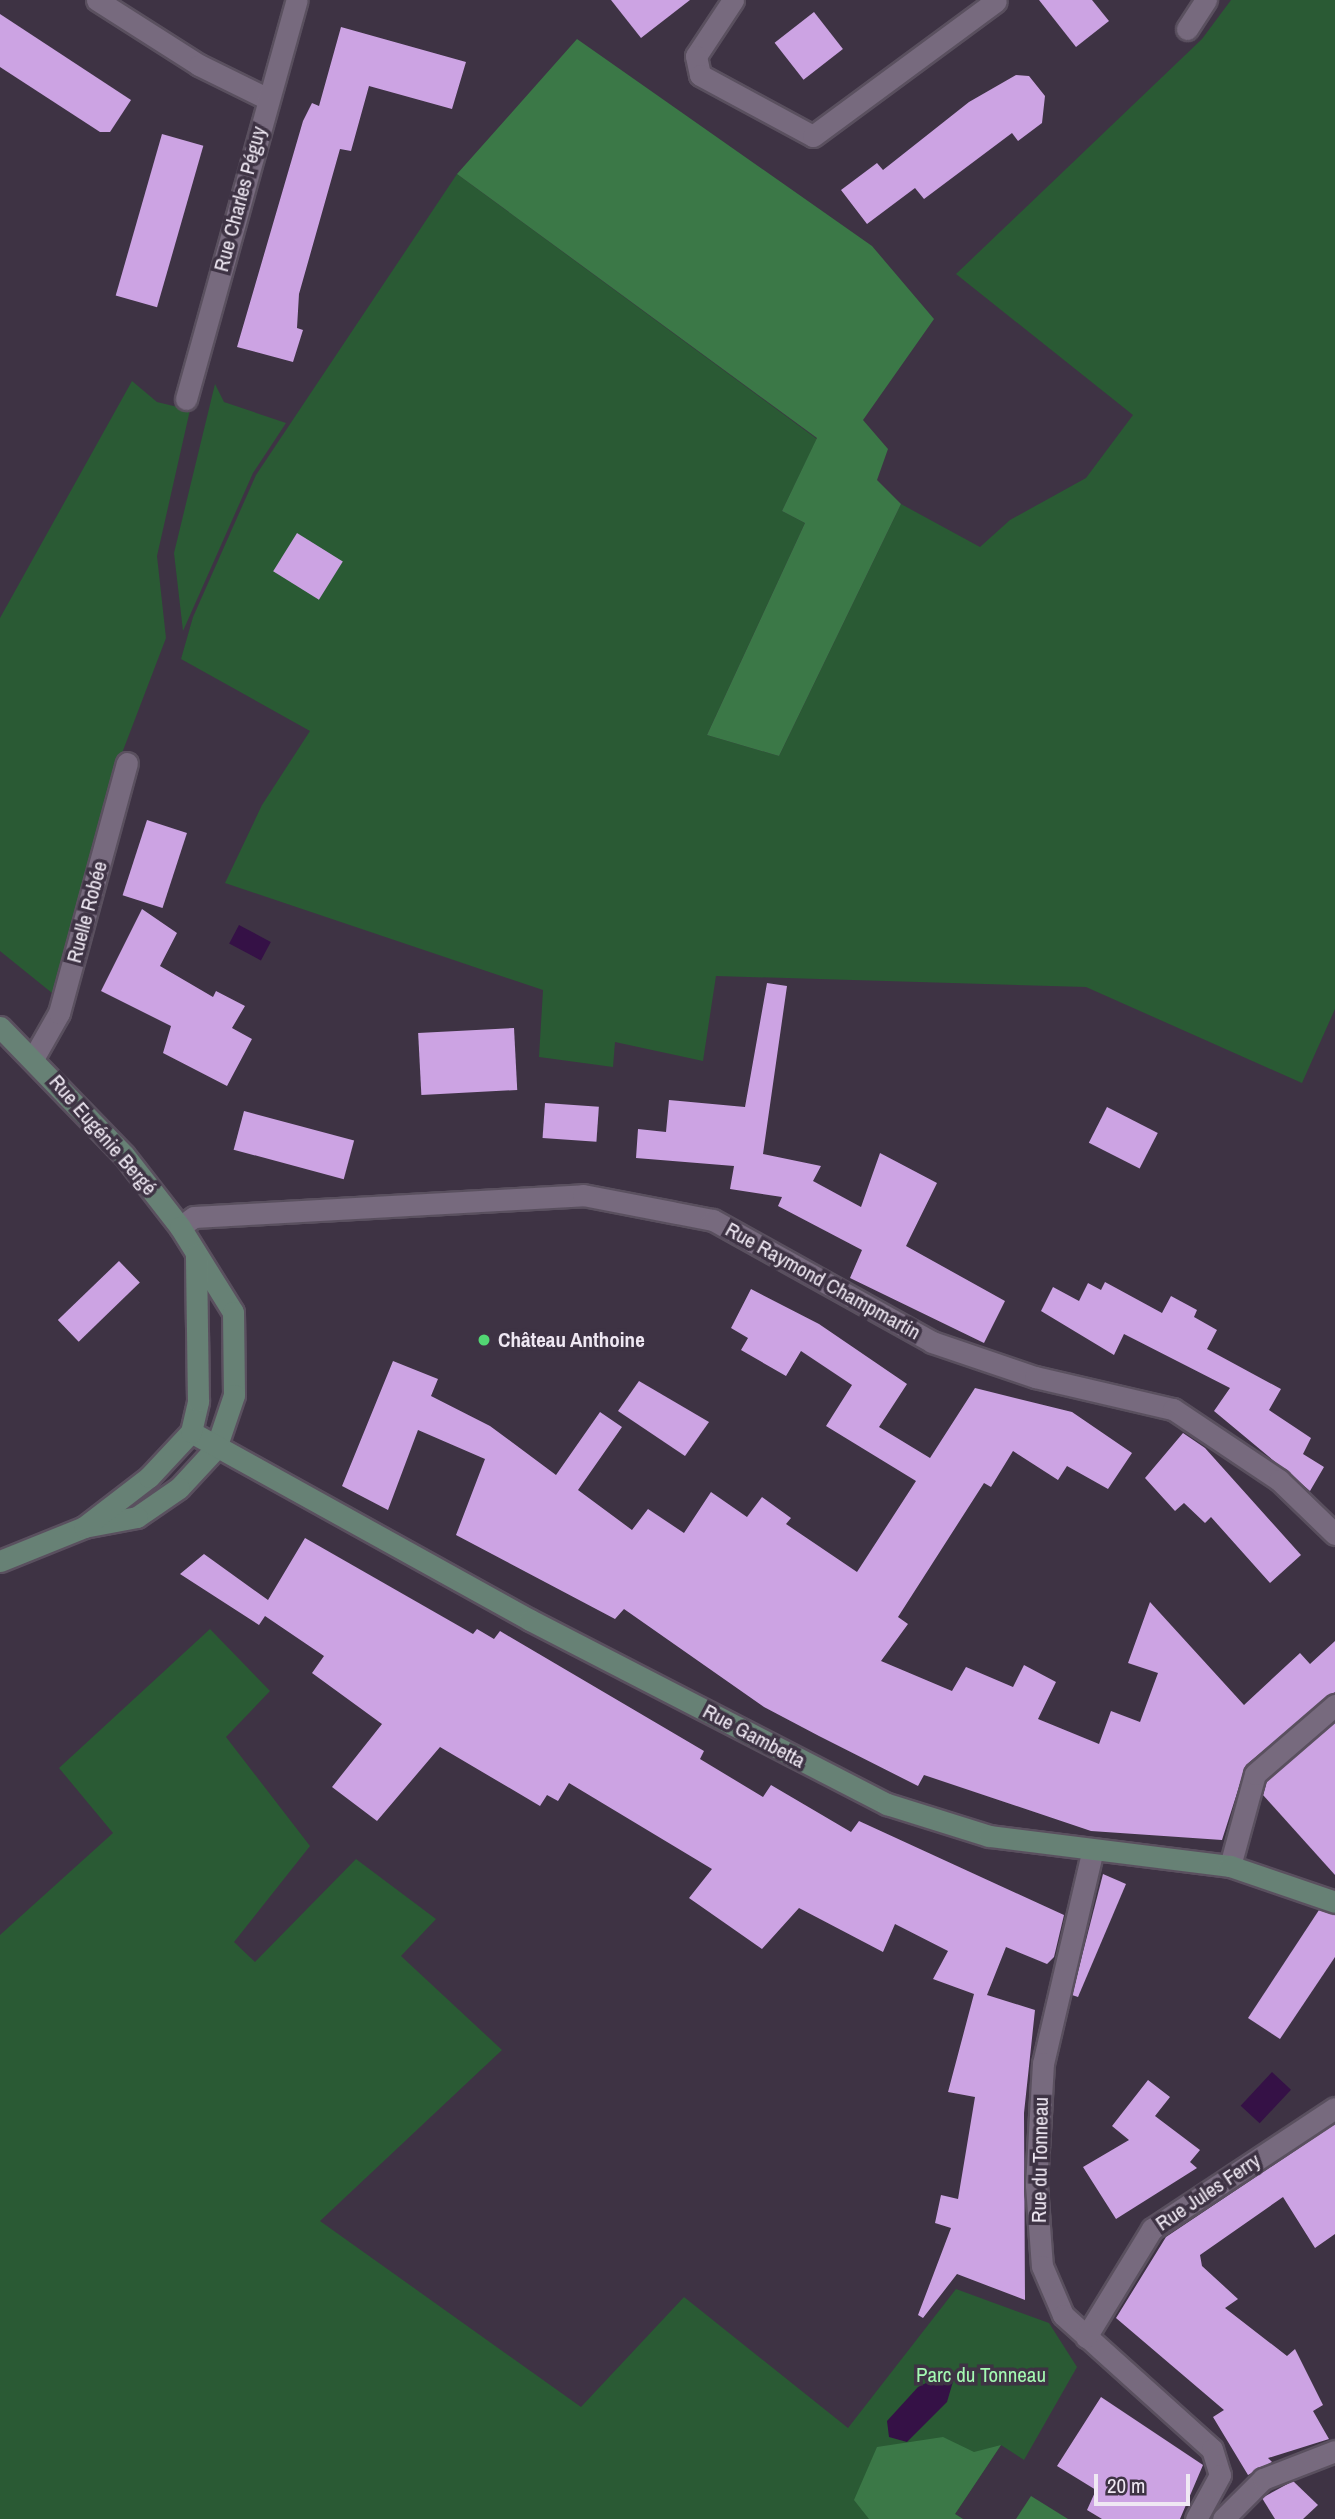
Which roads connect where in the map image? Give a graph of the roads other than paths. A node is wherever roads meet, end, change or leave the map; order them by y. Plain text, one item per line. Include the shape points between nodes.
1 (97, 0) edge
2 (297, 0) edge
3 (733, 0) edge
4 (1206, 0) edge
5 (996, 1) edge
6 (1187, 29) dead end
7 (268, 99) junction
8 (186, 399) dead end
9 (127, 763) dead end
10 (0, 1027) edge
11 (34, 1057) junction
12 (180, 1227) junction
13 (196, 1252) junction
14 (191, 1432) junction
15 (216, 1448) junction
16 (84, 1527) junction
17 (1335, 1534) edge
18 (0, 1561) edge
19 (1335, 1705) edge
20 (1092, 1853) junction
21 (1230, 1866) junction
22 (1335, 1902) edge
23 (1335, 2108) edge
24 (1086, 2337) junction
25 (1335, 2451) edge
26 (1196, 2519) edge
27 (1223, 2519) edge

1 - 7 street via 199,65
2 - 7 street, Rue Charles Péguy
3 - 5 street via 696,56 696,67 705,79 813,136
4 - 6 street
7 - 8 street, Rue Charles Péguy
9 - 11 street, Ruelle Robée via 59,1013
10 - 11 street, Rue Eugénie Bergé
11 - 12 street, Rue Eugénie Bergé
12 - 13 street, Rue Eugénie Bergé
12 - 17 street, Rue Raymond Champmartin via 194,1217 583,1195 713,1220 932,1342 1035,1377 1172,1409 1279,1480
13 - 14 street via 198,1401
13 - 15 street, Rue Eugénie Bergé via 233,1312 236,1328 234,1395
14 - 15 street, Rue Gambetta
14 - 16 street via 149,1477
15 - 16 street via 179,1488 137,1517
15 - 20 street, Rue Gambetta via 887,1804 989,1836
16 - 18 street
19 - 21 street via 1255,1774
20 - 21 street, Rue Gambetta
20 - 24 street, Rue du Tonneau via 1043,2063 1036,2185 1048,2285 1063,2315
21 - 22 street, Rue Gambetta
23 - 24 street, Rue Jules Ferry via 1152,2229
24 - 26 street, Rue du Tonneau via 1212,2449 1220,2475
25 - 27 street via 1263,2479

